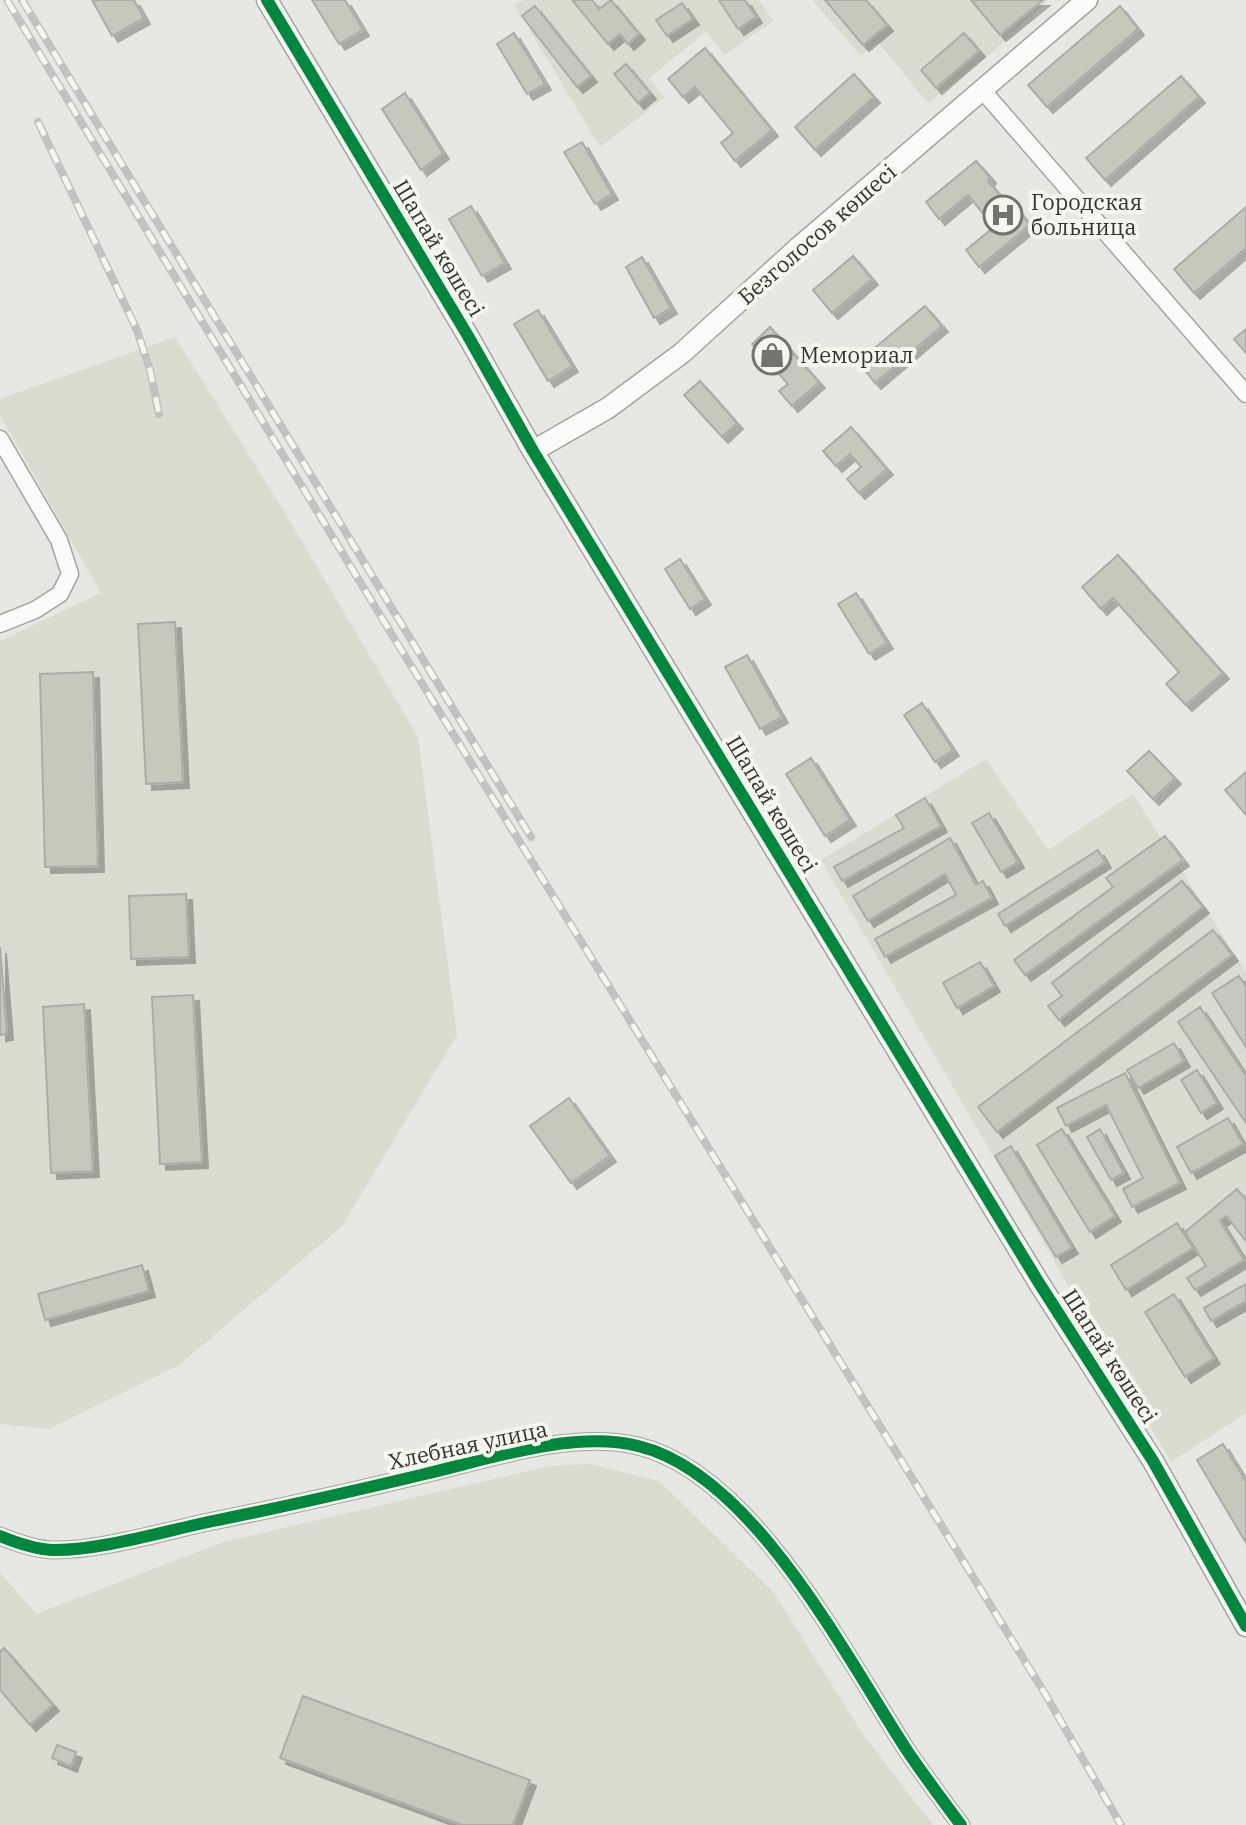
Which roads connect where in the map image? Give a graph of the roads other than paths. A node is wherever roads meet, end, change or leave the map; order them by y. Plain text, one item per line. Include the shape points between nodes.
1 (267, 0) edge
2 (1087, 0) edge
3 (983, 91) junction
4 (1246, 394) edge
5 (0, 439) edge
6 (533, 451) junction
7 (0, 624) edge
8 (0, 1536) edge
9 (1246, 1626) edge
10 (961, 1825) edge

1 - 6 street, Шапай көшесі
2 - 3 street, Безголосов көшесі
3 - 4 street
3 - 6 street, Безголосов көшесі via 682,353 608,408
5 - 7 street via 59,540 70,574 60,594
6 - 9 street, Шапай көшесі via 1039,1283 1153,1461
8 - 10 street, Хлебная улица via 53,1550 111,1543 544,1447 599,1441 639,1446 689,1467 763,1538

